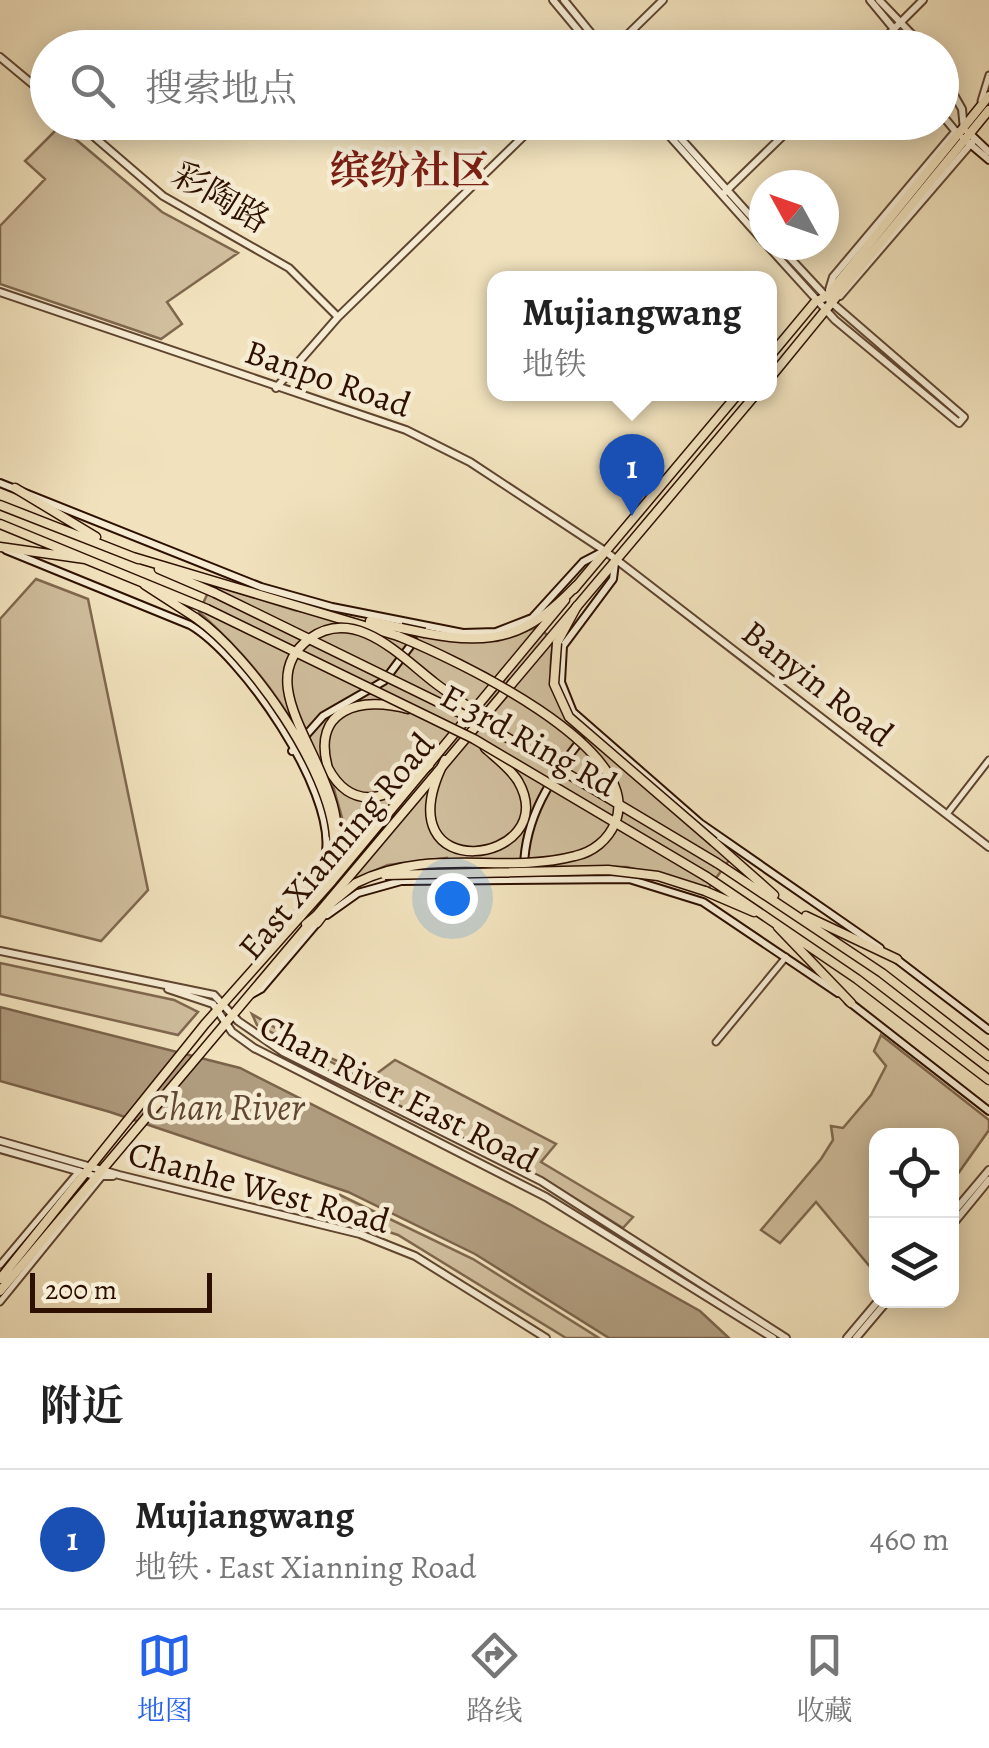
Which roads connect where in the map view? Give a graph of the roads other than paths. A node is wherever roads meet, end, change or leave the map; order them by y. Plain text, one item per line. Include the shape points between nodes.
1 (553, 0) edge
2 (564, 0) edge
3 (663, 0) edge
4 (870, 0) edge
5 (879, 0) edge
6 (922, 0) edge
7 (901, 22) junction
8 (894, 29) joint
9 (578, 30) edge
10 (589, 30) edge
11 (632, 30) edge
12 (909, 30) edge
13 (0, 57) edge
14 (989, 75) edge
15 (30, 82) edge
16 (989, 96) edge
17 (959, 104) edge
18 (984, 108) edge
19 (959, 130) edge
20 (966, 136) junction
21 (98, 140) edge
22 (520, 140) edge
23 (673, 140) edge
24 (681, 140) edge
25 (778, 140) edge
26 (989, 152) edge
27 (989, 160) edge
28 (725, 192) junction
29 (930, 193) junction
30 (912, 204) junction
31 (749, 216) edge
32 (749, 224) edge
33 (780, 260) edge
34 (792, 260) edge
35 (0, 292) edge
36 (829, 299) junction
37 (816, 302) junction
38 (826, 312) junction
39 (338, 317) junction
40 (777, 348) edge
41 (777, 370) edge
42 (276, 388) junction
43 (732, 401) edge
44 (750, 401) edge
45 (0, 483) edge
46 (15, 488) junction
47 (0, 504) edge
48 (0, 524) edge
49 (108, 546) junction
50 (0, 548) edge
51 (605, 551) junction
52 (133, 556) junction
53 (616, 559) junction
54 (94, 560) junction
55 (124, 572) junction
56 (576, 586) junction
57 (576, 606) junction
58 (418, 625) junction
59 (400, 632) junction
60 (431, 716) junction
61 (590, 729) junction
62 (474, 739) junction
63 (526, 748) junction
64 (292, 751) junction
65 (445, 760) junction
66 (989, 760) edge
67 (429, 765) junction
68 (947, 814) junction
69 (989, 847) edge
70 (368, 854) junction
71 (332, 863) junction
72 (524, 878) junction
73 (356, 883) junction
74 (336, 898) junction
75 (792, 911) junction
76 (771, 919) junction
77 (303, 920) junction
78 (317, 924) junction
79 (285, 931) junction
80 (0, 951) edge
81 (786, 957) junction
82 (897, 959) junction
83 (244, 998) junction
84 (851, 1002) junction
85 (221, 1006) junction
86 (228, 1018) junction
87 (989, 1030) edge
88 (716, 1042) dead end
89 (989, 1056) edge
90 (989, 1080) edge
91 (989, 1111) edge
92 (0, 1141) edge
93 (0, 1149) edge
94 (989, 1170) edge
95 (93, 1172) junction
96 (989, 1180) edge
97 (959, 1206) edge
98 (958, 1218) edge
99 (0, 1265) edge
100 (0, 1279) edge
101 (0, 1290) edge
102 (0, 1302) edge
103 (871, 1308) edge
104 (881, 1308) edge
105 (546, 1338) edge
106 (774, 1338) edge
107 (786, 1338) edge
108 (847, 1338) edge
109 (856, 1338) edge

1 - 9 street
2 - 10 street
3 - 11 street
4 - 8 street
5 - 7 street
6 - 7 street
7 - 8 street
7 - 12 street
13 - 15 street
14 - 18 street
16 - 18 main road
17 - 20 street
18 - 20 main road
19 - 20 street
20 - 26 street
20 - 27 street
20 - 29 street
20 - 30 main road
20 - 36 main road
21 - 39 street, 彩陶路 via 163,196 272,256
22 - 39 street
23 - 32 street
24 - 28 street
25 - 28 street
28 - 31 street
29 - 30 street
29 - 36 street via 846,292
30 - 36 main road
33 - 37 street
34 - 36 street
35 - 42 street, Banpo Road
36 - 37 main road
36 - 38 main road
36 - 38 street via 964,417 959,422
37 - 38 street
37 - 40 main road
38 - 41 main road
39 - 42 street
42 - 51 street, Banpo Road via 437,444
43 - 51 main road, East Xianning Road
44 - 53 main road, East Xianning Road
45 - 46 street
46 - 49 main road
46 - 58 street via 261,587
47 - 49 main road, E 3rd Ring Rd
48 - 54 main road, E 3rd Ring Rd
49 - 52 main road, E 3rd Ring Rd
50 - 54 main road
50 - 64 street via 202,632 256,686
51 - 53 street, Banpo Road
51 - 56 main road, East Xianning Road
51 - 58 street via 583,562 542,611 518,624 475,634
52 - 59 main road
52 - 63 main road, E 3rd Ring Rd, bridge
53 - 57 main road, East Xianning Road
53 - 61 street via 612,579 570,632 561,655 565,696
53 - 68 street, Banyin Road
54 - 55 main road, E 3rd Ring Rd
55 - 60 main road, E 3rd Ring Rd, bridge
55 - 71 main road, bridge via 240,656 285,719 328,805
56 - 59 main road, bridge via 542,620 508,635 471,639
56 - 67 main road, East Xianning Road
57 - 65 main road, East Xianning Road
57 - 75 main road, bridge via 557,643 554,684 569,717
58 - 64 street via 412,647 388,678 323,716
59 - 73 main road, bridge via 487,678 576,738 610,774 619,812 604,840 578,856 420,863
60 - 62 main road, E 3rd Ring Rd, bridge
60 - 67 main road, bridge via 374,702 353,706 336,718 326,738 328,768 342,786 366,798 398,792
61 - 72 street via 538,803
61 - 82 street via 706,828
62 - 65 main road, bridge via 520,784 524,810 512,837 484,853 453,848 431,822 431,792
62 - 76 main road, E 3rd Ring Rd, bridge
63 - 71 main road, bridge via 371,635 346,628 316,635 294,656 287,691 335,800 340,826
63 - 75 main road, E 3rd Ring Rd, bridge
64 - 79 street via 323,814 327,848 316,883
65 - 70 main road, East Xianning Road
66 - 68 street
67 - 77 main road, East Xianning Road
68 - 69 street, Banyin Road
70 - 74 main road
70 - 77 main road, East Xianning Road
71 - 77 main road
72 - 78 street via 387,883 352,896
72 - 81 street via 619,878 672,889
73 - 74 main road, bridge
73 - 76 main road, bridge via 404,873 600,869 658,876
74 - 77 main road
74 - 78 main road
75 - 82 main road
75 - 89 main road, E 3rd Ring Rd
76 - 84 main road
76 - 90 main road, E 3rd Ring Rd
77 - 79 main road, East Xianning Road
77 - 83 main road, East Xianning Road
78 - 83 street via 261,989
79 - 85 main road, East Xianning Road
80 - 85 street, Chan River East Road via 211,994
81 - 84 street
81 - 88 street
82 - 87 street
83 - 86 main road, East Xianning Road
84 - 91 street
85 - 86 street, Chan River East Road
85 - 95 main road, East Xianning Road via 102,1148
86 - 95 main road, East Xianning Road via 114,1158
86 - 106 street, Chan River East Road via 236,1036 267,1056 546,1197
86 - 107 street, Chan River East Road via 541,1181
92 - 95 street, Chanhe West Road
93 - 95 street
94 - 97 street
95 - 99 street
95 - 100 main road, East Xianning Road
95 - 101 main road, East Xianning Road
95 - 102 street
95 - 105 street, Chanhe West Road via 360,1234 416,1256
96 - 98 street
103 - 108 street
104 - 109 street

